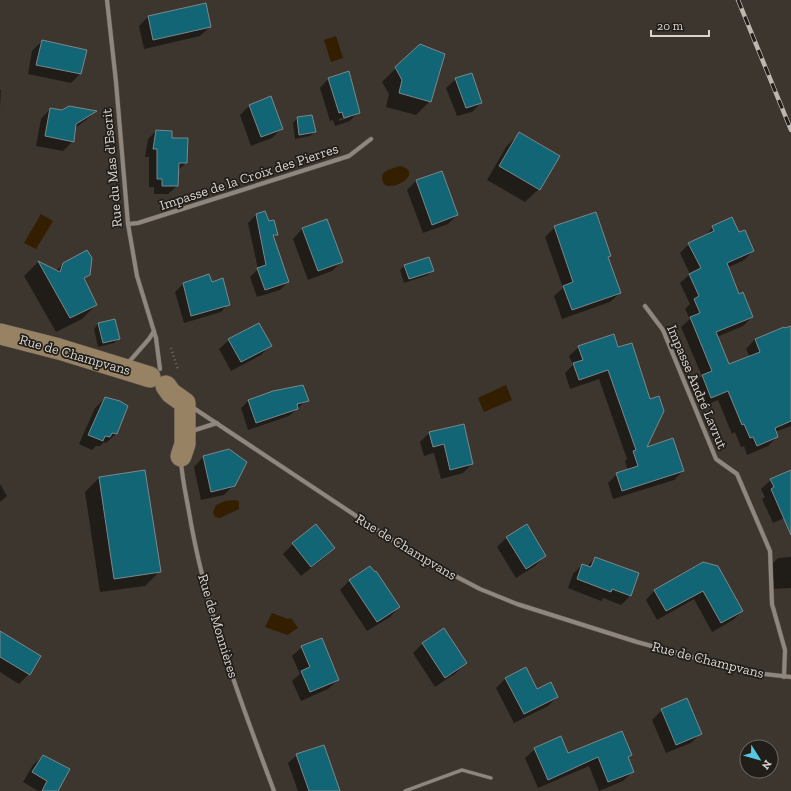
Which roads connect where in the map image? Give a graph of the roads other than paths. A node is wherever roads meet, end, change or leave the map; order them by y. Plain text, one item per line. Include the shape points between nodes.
1 (107, 0) edge
2 (371, 139) dead end
3 (128, 224) junction
4 (645, 306) dead end
5 (154, 331) junction
6 (0, 334) edge
7 (122, 368) junction
8 (163, 379) junction
9 (185, 403) junction
10 (217, 424) junction
11 (183, 450) junction
12 (784, 677) junction
13 (791, 677) edge
14 (491, 778) dead end
15 (274, 791) edge
16 (405, 791) edge

1 - 3 street, Rue du Mas d'Escrit
2 - 3 street, Impasse de la Croix des Pierres via 350,156
3 - 5 street, Rue du Mas d'Escrit via 137,276
4 - 12 street, Impasse André Lavrut via 663,330 716,459 737,474 770,551 772,604 785,650
5 - 7 street via 139,352
5 - 8 street, Rue du Mas d'Escrit
6 - 7 street, Rue de Champvans
7 - 8 street, Rue de Champvans
8 - 9 street, Rue de Champvans via 171,393
8 - 11 street, Rue de Monnières via 176,445
9 - 10 street, Rue de Champvans
9 - 11 street, Rue de Monnières
10 - 11 street via 195,430
10 - 12 street, Rue de Champvans via 415,555 480,589 517,604 637,642 729,667
11 - 15 street, Rue de Monnières via 193,538 205,589 224,652
12 - 13 street, Rue de Champvans
14 - 16 lane via 462,770

